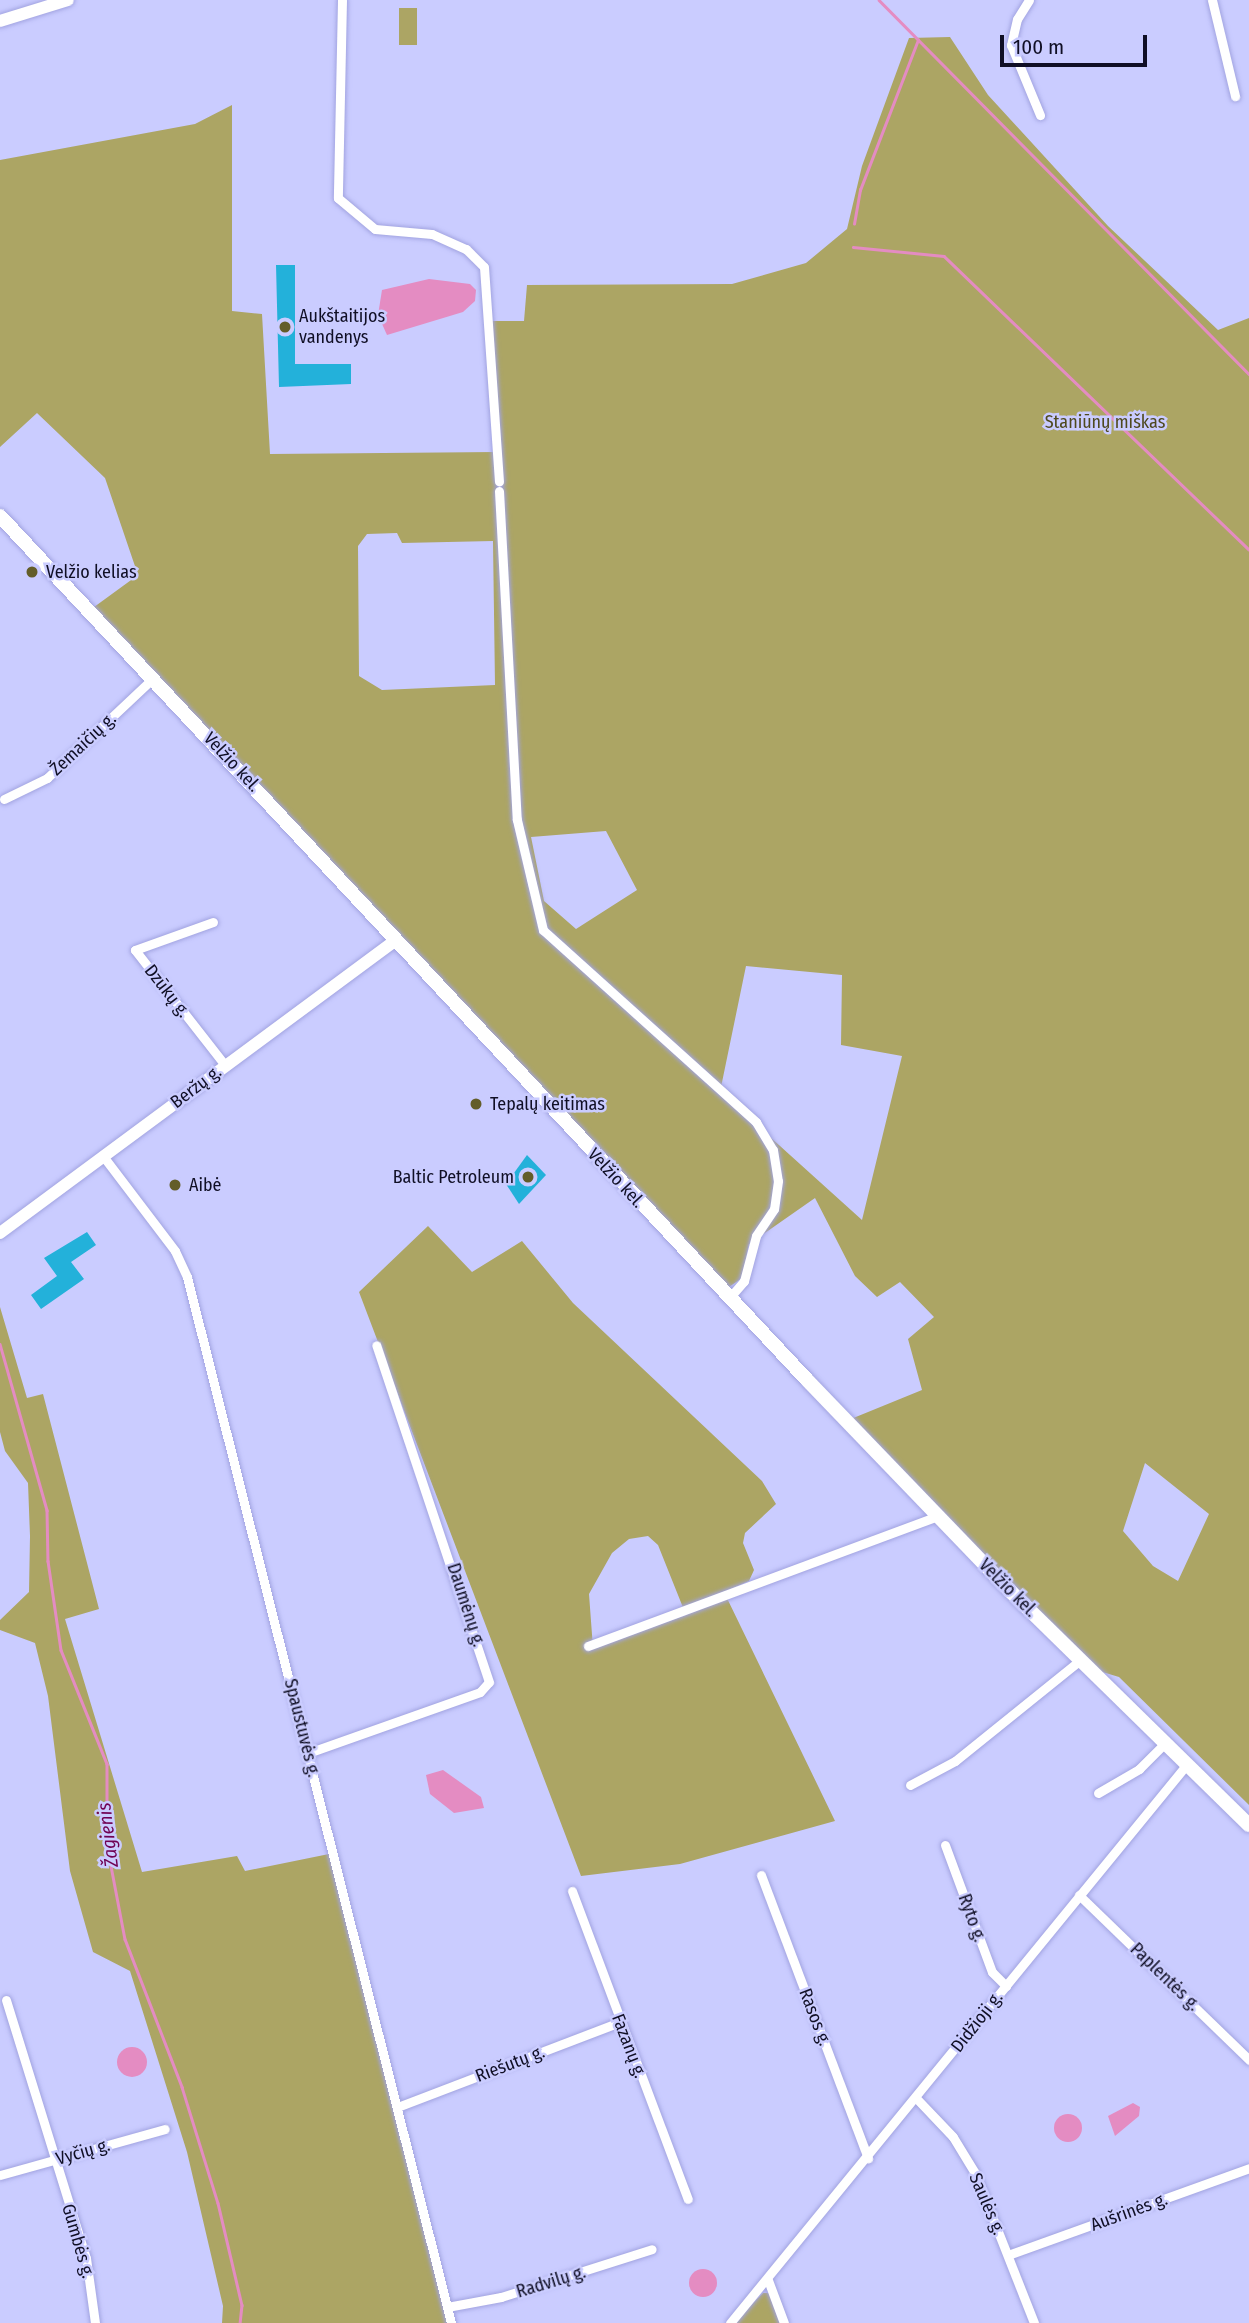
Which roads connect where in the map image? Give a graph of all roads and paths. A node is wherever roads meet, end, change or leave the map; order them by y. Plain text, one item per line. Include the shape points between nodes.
1 (68, 0) edge
2 (342, 0) edge
3 (1029, 0) edge
4 (1212, 0) edge
5 (0, 21) edge
6 (1236, 96) dead end
7 (1040, 115) dead end
8 (0, 516) edge
9 (154, 677) junction
10 (4, 799) dead end
11 (214, 922) dead end
12 (393, 942) junction
13 (225, 1065) junction
14 (103, 1156) junction
15 (0, 1233) edge
16 (729, 1298) junction
17 (376, 1345) dead end
18 (938, 1516) junction
19 (588, 1646) dead end
20 (1080, 1660) junction
21 (1165, 1743) junction
22 (308, 1753) junction
23 (1187, 1765) junction
24 (910, 1785) dead end
25 (1098, 1793) dead end
26 (1249, 1825) edge
27 (945, 1845) dead end
28 (761, 1875) dead end
29 (572, 1891) dead end
30 (1079, 1895) junction
31 (1006, 1986) junction
32 (6, 2000) dead end
33 (620, 2022) junction
34 (1249, 2060) edge
35 (917, 2099) junction
36 (400, 2106) junction
37 (165, 2129) dead end
38 (868, 2158) junction
39 (53, 2160) junction
40 (1249, 2168) edge
41 (0, 2175) edge
42 (688, 2199) dead end
43 (652, 2249) dead end
44 (1008, 2255) junction
45 (768, 2280) junction
46 (447, 2307) junction
47 (95, 2323) edge
48 (451, 2323) edge
49 (730, 2323) edge
50 (784, 2323) edge
51 (1034, 2323) edge

1 - 5 main road
2 - 16 street via 338,198 375,229 447,239 484,267 517,820 543,930 756,1122 773,1150 778,1181 774,1209 756,1236 740,1287
3 - 7 street via 1017,19 1011,45
4 - 6 street
8 - 9 main road, Velžio kel.
9 - 10 street, Žemaičių g. via 47,778
9 - 12 main road, Velžio kel.
11 - 13 street, Dzūkų g. via 135,950
12 - 13 main road, Beržų g.
12 - 16 main road, Velžio kel.
13 - 14 main road, Beržų g.
14 - 15 main road, Beržų g.
14 - 22 street, Spaustuvės g. via 175,1251 187,1277
16 - 18 main road, Velžio kel.
17 - 22 street, Daumėnų g. via 489,1682 480,1692
18 - 19 street
18 - 20 main road, Velžio kel.
20 - 21 main road, Velžio kel.
20 - 24 street via 955,1761
21 - 23 main road, Velžio kel.
21 - 25 street via 1139,1769
22 - 36 street, Spaustuvės g.
23 - 26 main road, Velžio kel.
23 - 30 street, Didžioji g.
27 - 31 street, Ryto g. via 992,1972
28 - 38 street, Rasos g.
29 - 33 street, Fazanų g.
30 - 31 street, Didžioji g.
30 - 34 street, Paplentės g.
31 - 35 street, Didžioji g.
32 - 39 street, Gumbės g.
33 - 36 street, Riešutų g.
33 - 42 street, Fazanų g.
35 - 38 street, Didžioji g.
35 - 44 street, Saulės g. via 964,2154
36 - 46 street, Spaustuvės g.
37 - 39 street, Vyčių g.
38 - 45 street, Didžioji g.
39 - 41 street, Vyčių g.
39 - 47 street, Gumbės g. via 86,2258
40 - 44 street, Aušrinės g.
43 - 46 street, Radvilų g. via 501,2297
44 - 51 street, Saulės g.
45 - 49 street, Didžioji g.
45 - 50 street
46 - 48 street, Spaustuvės g.

